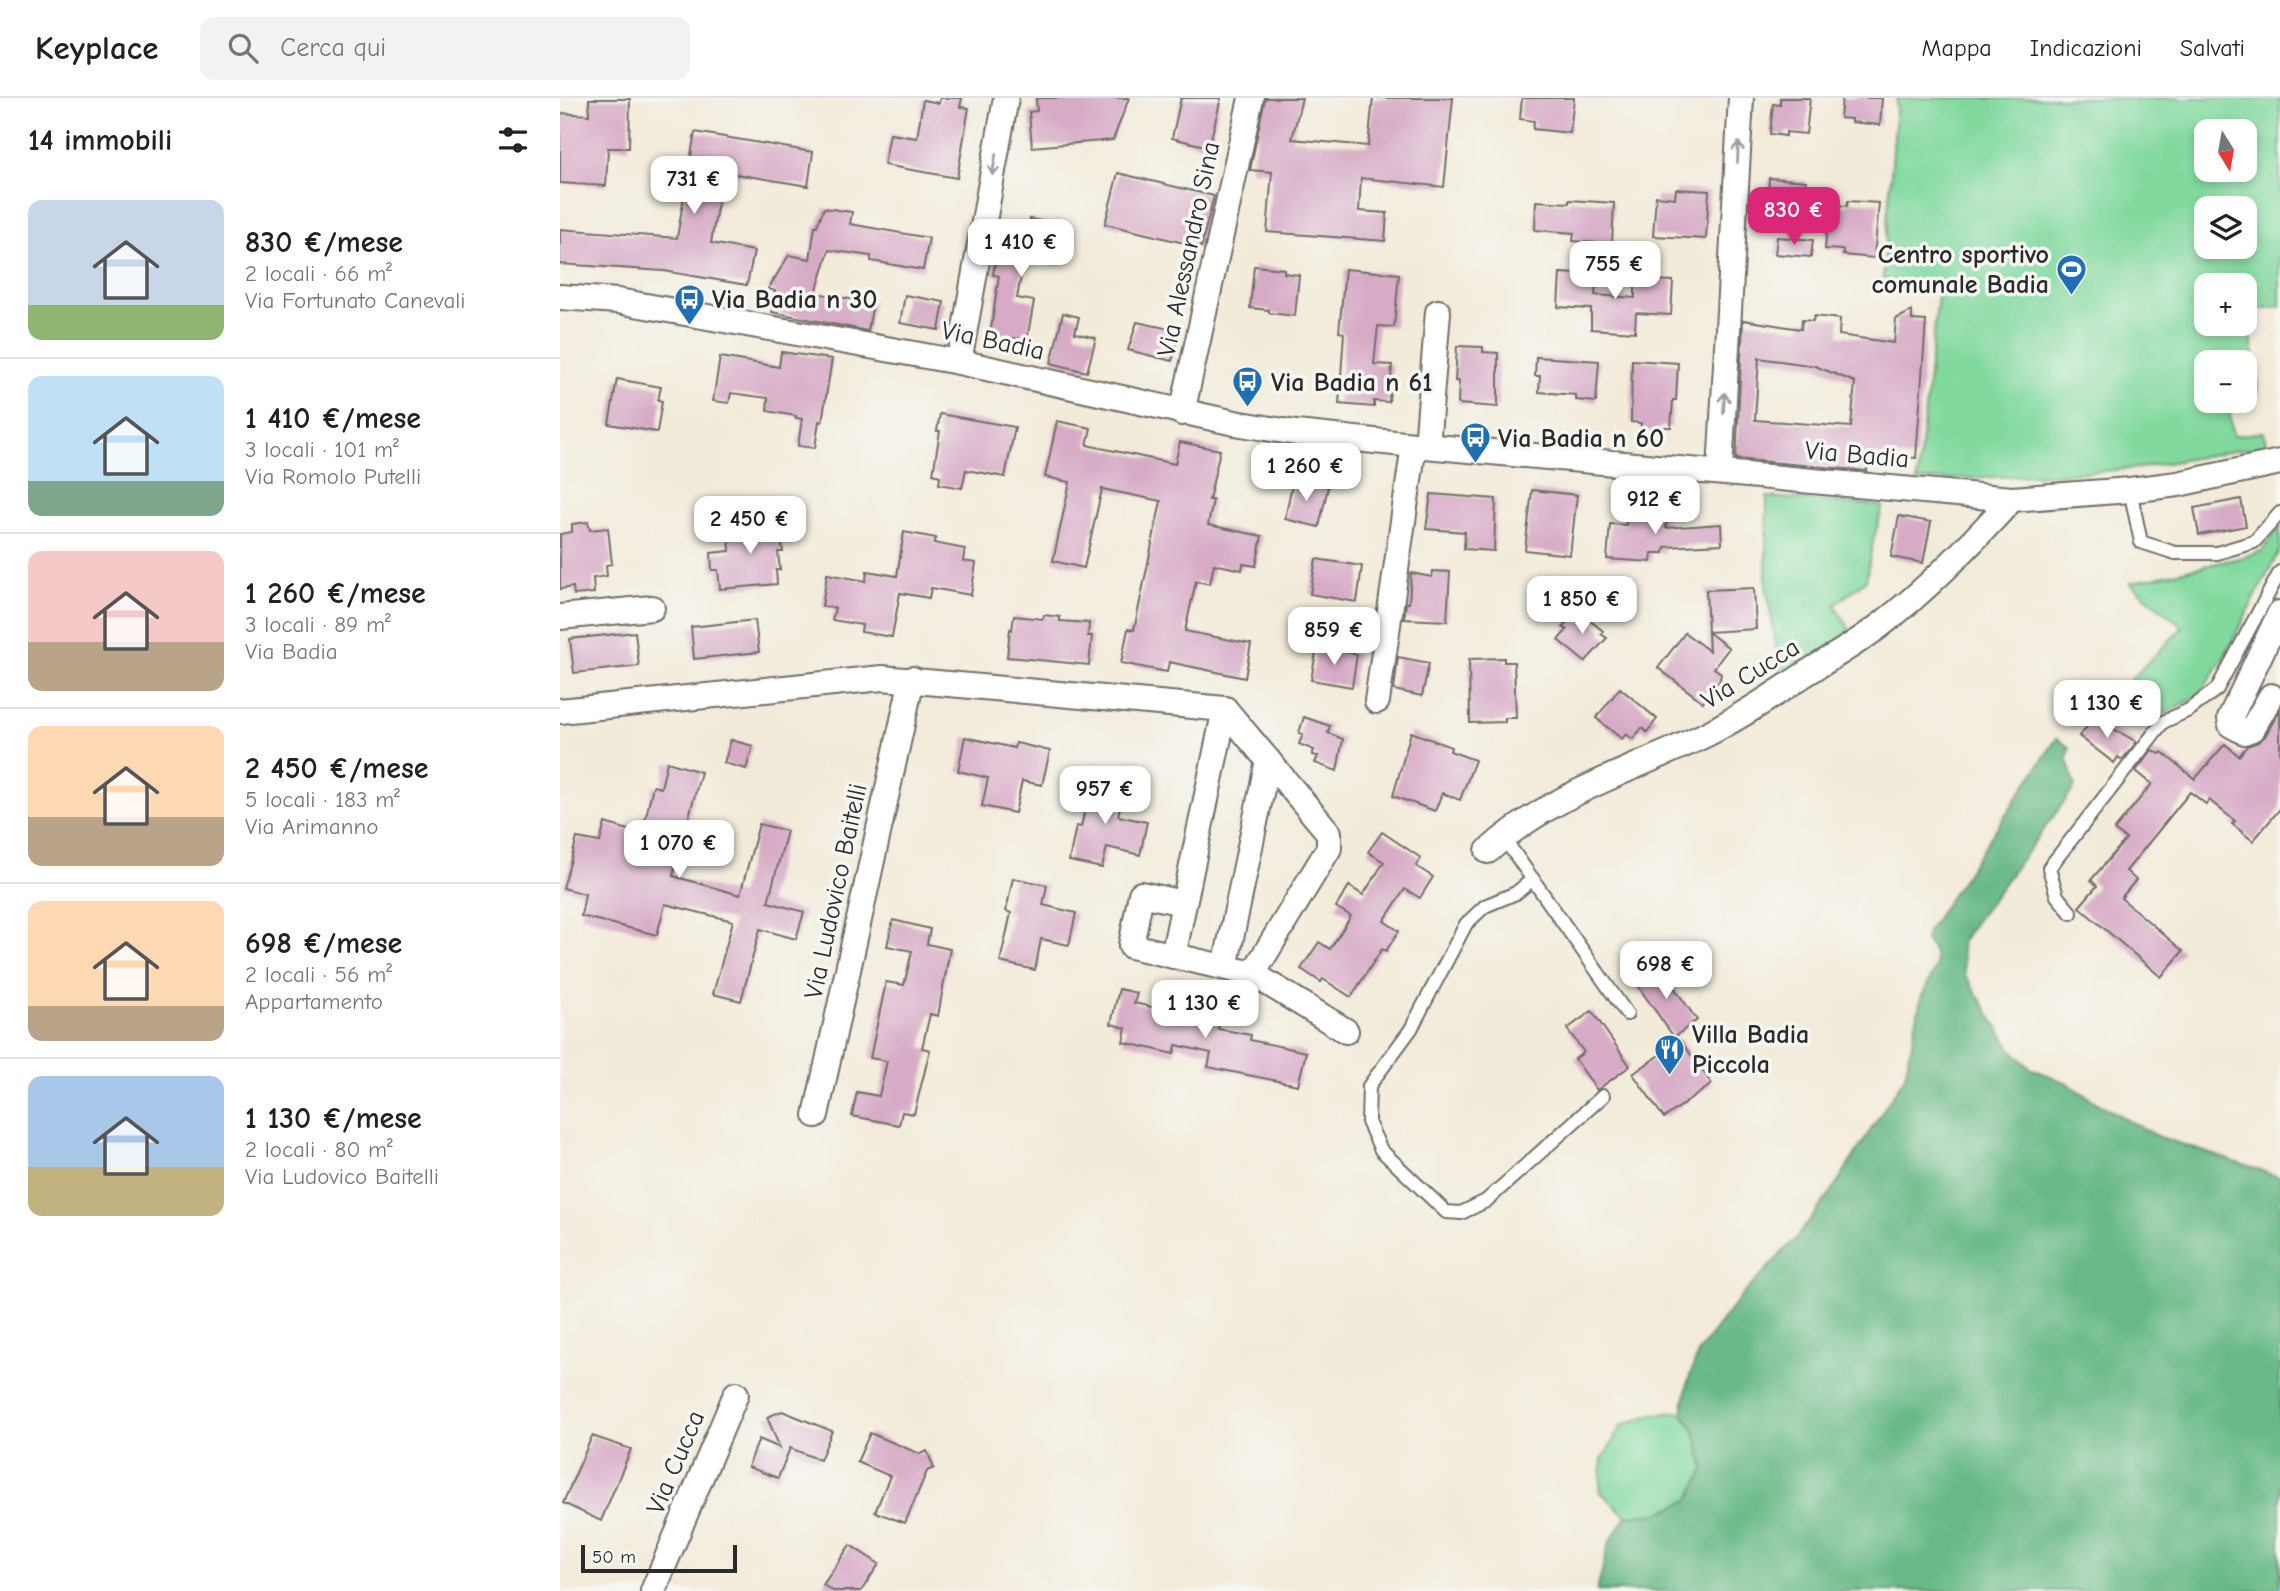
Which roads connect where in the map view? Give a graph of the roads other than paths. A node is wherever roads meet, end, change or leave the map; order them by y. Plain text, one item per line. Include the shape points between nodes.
1 (1006, 98) edge
2 (1251, 98) edge
3 (1741, 98) edge
4 (560, 297) edge
5 (1438, 312) dead end
6 (959, 362) junction
7 (1182, 413) junction
8 (1420, 445) junction
9 (2280, 462) edge
10 (1720, 471) junction
11 (2130, 491) junction
12 (2012, 499) junction
13 (2280, 513) edge
14 (2280, 572) edge
15 (652, 608) dead end
16 (2280, 613) edge
17 (560, 617) edge
18 (912, 679) junction
19 (2271, 696) dead end
20 (1377, 701) dead end
21 (1224, 709) junction
22 (560, 711) edge
23 (1268, 760) junction
24 (1496, 844) joint
25 (1534, 879) junction
26 (1183, 903) junction
27 (2071, 913) dead end
28 (1173, 956) junction
29 (1225, 967) junction
30 (1253, 974) junction
31 (1628, 1014) dead end
32 (1346, 1031) dead end
33 (1603, 1096) dead end
34 (816, 1115) dead end
35 (736, 1394) dead end
36 (653, 1591) edge

1 -> 6 street
2 - 7 street, Via Alessandro Sina
10 -> 3 street
4 - 6 street, Via Badia via 618,301
5 - 8 street
6 - 7 street, Via Badia
7 - 8 street, Via Badia via 1296,433
8 - 10 street, Via Badia
8 - 20 street
9 - 11 street, Via Badia
10 - 12 street, Via Badia
11 - 12 street, Via Badia
11 - 13 lane via 2141,542 2175,553 2217,553 2254,542
12 - 24 street, Via Cucca via 1947,567 1878,627 1755,708 1706,735 1608,776
14 - 27 lane via 2217,689 2163,722 2049,868 2057,896
15 - 17 street
16 - 19 street via 2230,718 2231,725 2244,732 2252,729
18 - 21 street
18 - 22 street via 882,678
18 - 34 street, Via Ludovico Baitelli
21 - 23 street
21 - 26 street
23 - 29 street
23 - 30 street via 1329,833 1329,848
24 - 25 lane
25 - 31 lane
25 - 33 lane via 1486,906 1466,924 1410,1029 1369,1086 1368,1122 1381,1150 1446,1212 1461,1213 1486,1201
26 - 28 street
26 - 28 street via 1141,894 1131,946
28 - 29 street
29 - 30 street
30 - 32 street
35 - 36 street, Via Cucca

